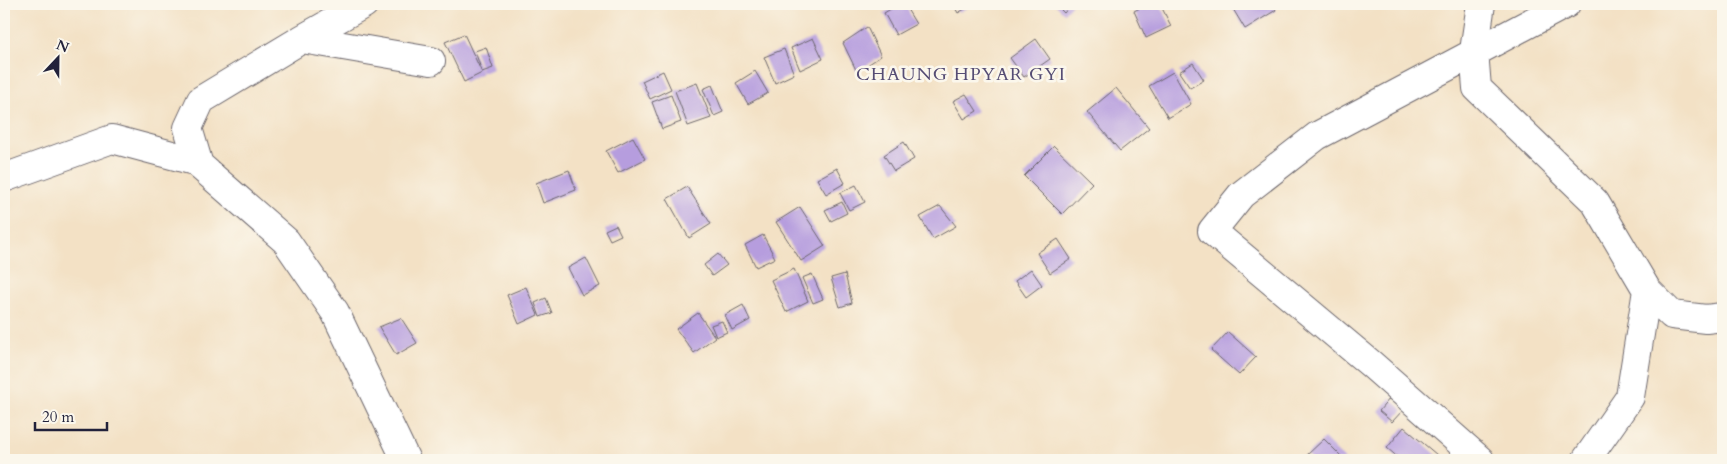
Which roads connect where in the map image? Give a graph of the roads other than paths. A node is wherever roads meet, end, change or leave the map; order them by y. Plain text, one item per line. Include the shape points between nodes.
1 (364, 4) edge
2 (1481, 4) edge
3 (1566, 4) edge
4 (302, 39) junction
5 (1474, 51) junction
6 (431, 61) dead end
7 (198, 162) junction
8 (4, 178) edge
9 (1647, 290) junction
10 (1723, 317) edge
11 (406, 460) edge
12 (1480, 460) edge
13 (1586, 460) edge

1 - 4 street
2 - 5 street
3 - 5 street
4 - 6 street
4 - 7 street via 201,100 188,128
5 - 9 street via 1477,88 1595,202
5 - 12 street via 1317,136 1241,195 1212,231 1372,364
7 - 8 street via 112,138
7 - 11 street via 286,241 335,312
9 - 10 street via 1672,315 1706,320
9 - 13 street via 1630,397

